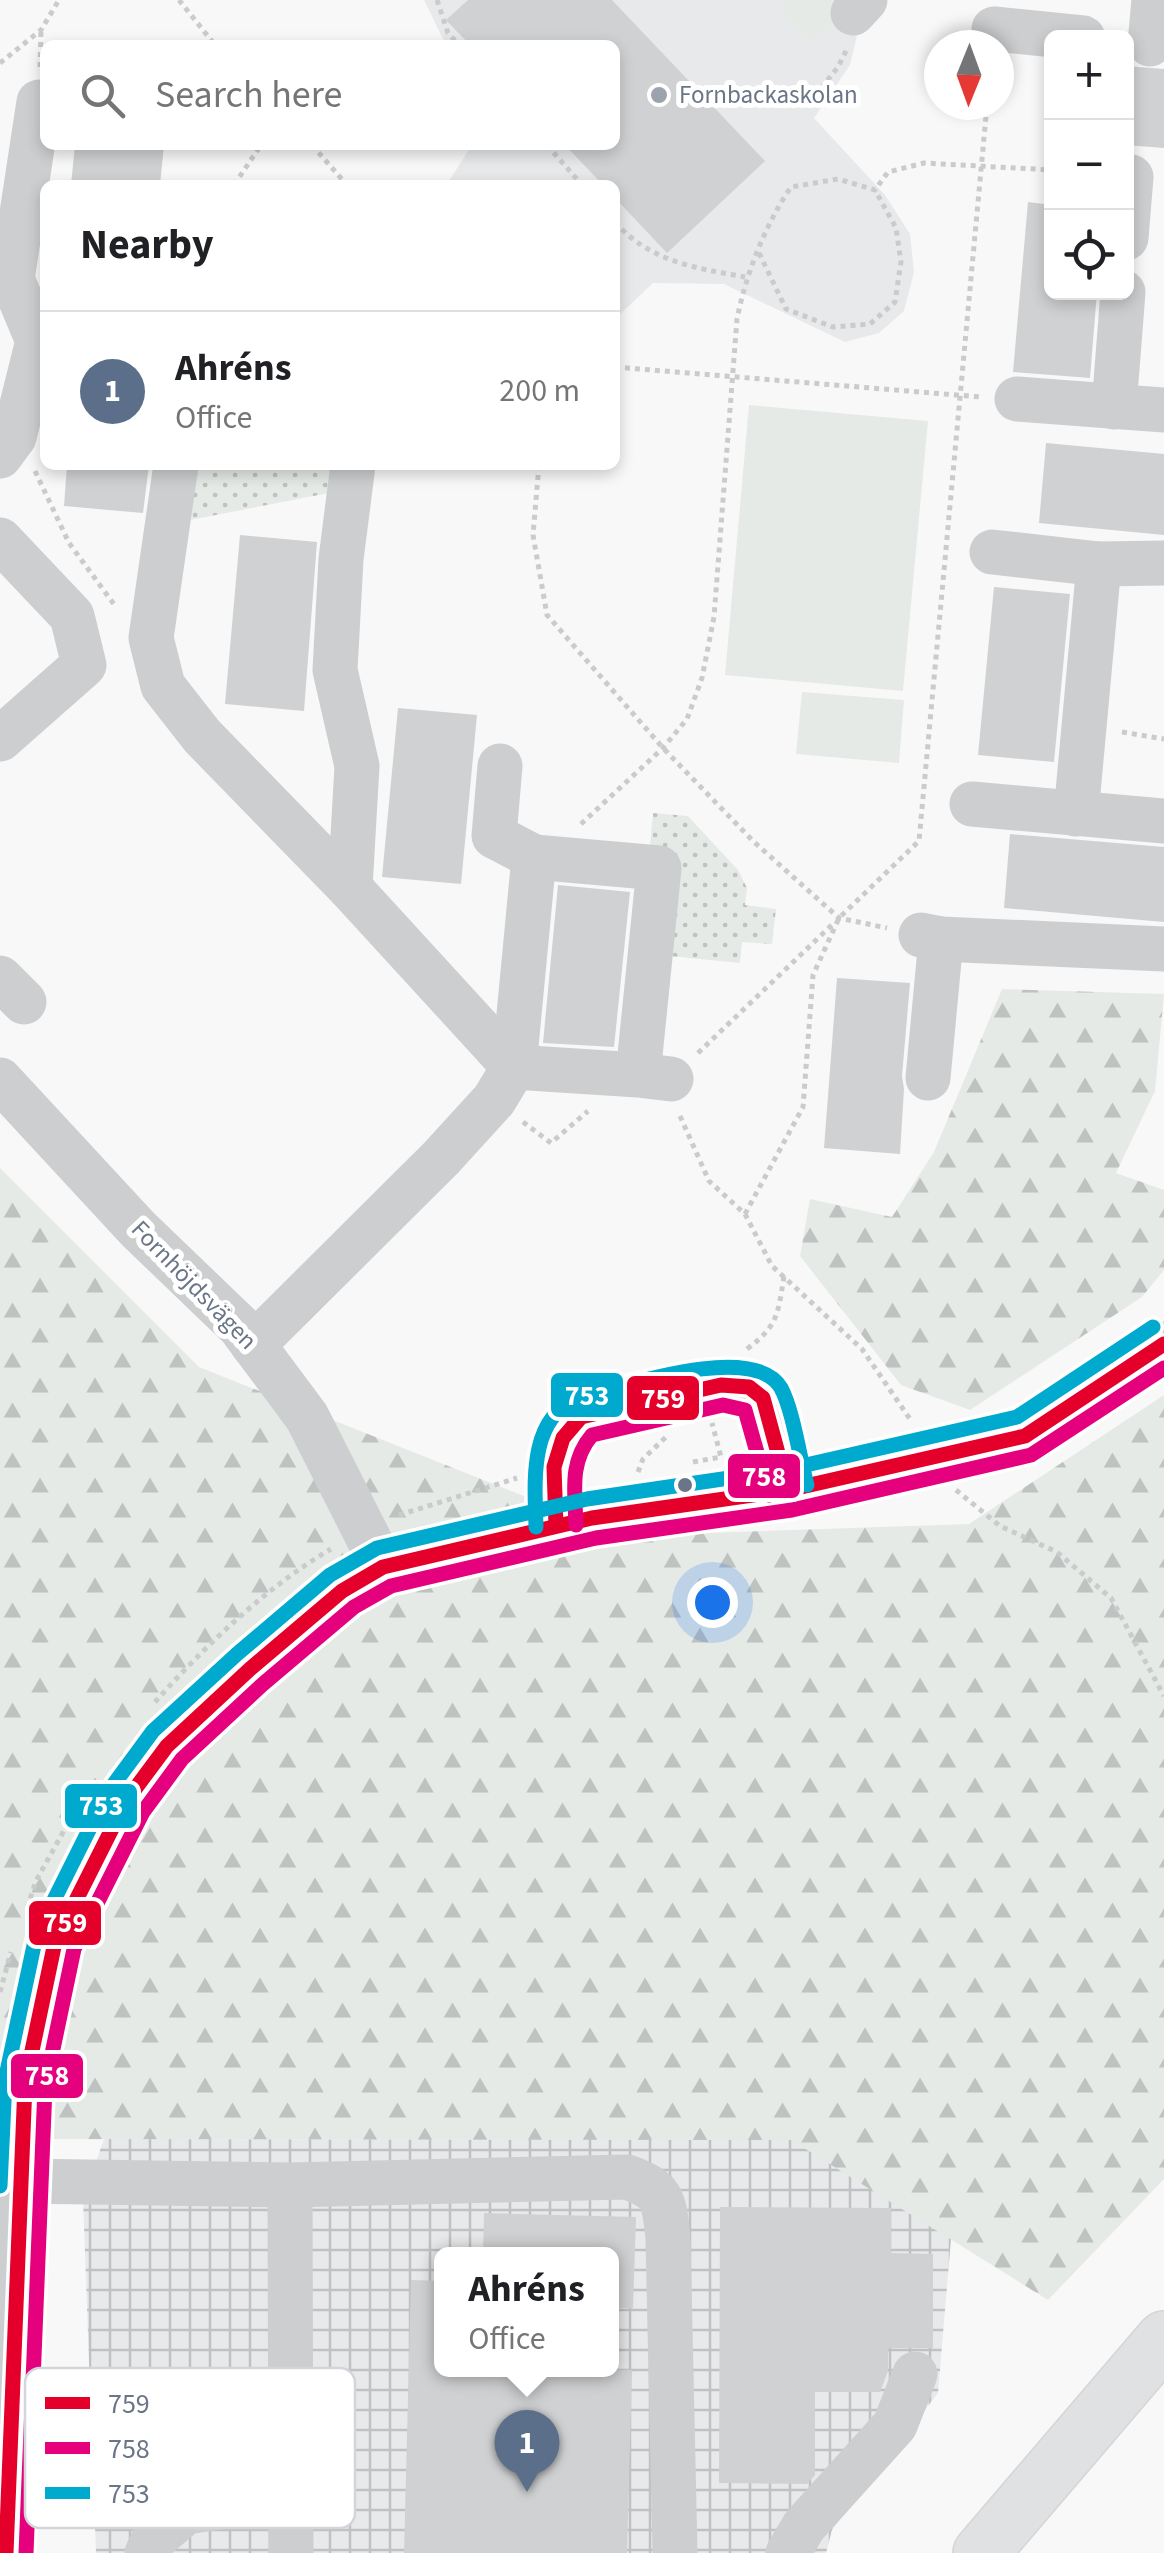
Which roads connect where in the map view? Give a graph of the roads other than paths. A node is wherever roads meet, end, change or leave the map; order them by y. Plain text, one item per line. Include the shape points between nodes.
1 (1154, 0) edge
2 (994, 29) dead end
3 (1044, 34) edge
4 (1147, 44) edge
5 (39, 102) dead end
6 (1140, 178) edge
7 (35, 187) edge
8 (1133, 210) edge
9 (1121, 300) edge
10 (40, 335) edge
11 (40, 345) edge
12 (1018, 400) road end
13 (1114, 407) junction
14 (1164, 410) edge
15 (7, 446) edge
16 (175, 470) edge
17 (352, 470) edge
18 (0, 540) edge
19 (992, 552) dead end
20 (1164, 563) edge
21 (1100, 564) junction
22 (142, 636) junction
23 (84, 664) junction
24 (0, 740) edge
25 (500, 766) dead end
26 (972, 804) dead end
27 (1076, 814) junction
28 (1164, 821) edge
29 (534, 857) junction
30 (350, 888) junction
31 (1164, 950) edge
32 (928, 1078) dead end
33 (0, 1080) edge
34 (504, 1084) junction
35 (1164, 1344) edge
36 (253, 1345) junction
37 (788, 1490) junction
38 (556, 1526) junction
39 (383, 1567) junction
40 (20, 2180) junction
41 (290, 2185) junction
42 (1164, 2339) edge
43 (291, 2368) edge
44 (915, 2374) dead end
45 (167, 2528) edge
46 (6, 2553) edge
47 (148, 2553) edge
48 (675, 2553) edge
49 (788, 2553) edge
50 (982, 2553) edge

1 - 4 street
2 - 3 street
5 - 7 street
6 - 8 street
7 - 10 street via 12,279
9 - 13 street
11 - 15 street
12 - 13 street
13 - 14 street
16 - 22 street
17 - 30 street via 335,670 357,766
18 - 23 street via 72,616
19 - 21 street
20 - 21 street
21 - 27 street
22 - 23 street
22 - 30 street via 163,686 202,736
23 - 24 street
25 - 29 street via 494,836
26 - 27 street
27 - 28 street
29 - 34 street
29 - 34 street via 658,868 642,1076
30 - 34 street
31 - 32 street via 931,936
33 - 36 street, Fornhöjdsvägen
34 - 36 street via 441,1158
35 - 37 street via 1025,1436
36 - 39 street, Fornhöjdsvägen via 307,1417
37 - 38 street
37 - 38 street via 763,1398 749,1387 721,1385 581,1418 563,1438 554,1466
38 - 39 street
39 - 40 street via 342,1591 236,1682 166,1746 126,1801 55,1942 25,2084
40 - 41 street
40 - 46 street
41 - 43 street
41 - 48 street via 627,2177 652,2186 664,2206 668,2238
42 - 50 highway
44 - 49 street via 895,2425 804,2526
45 - 47 street

